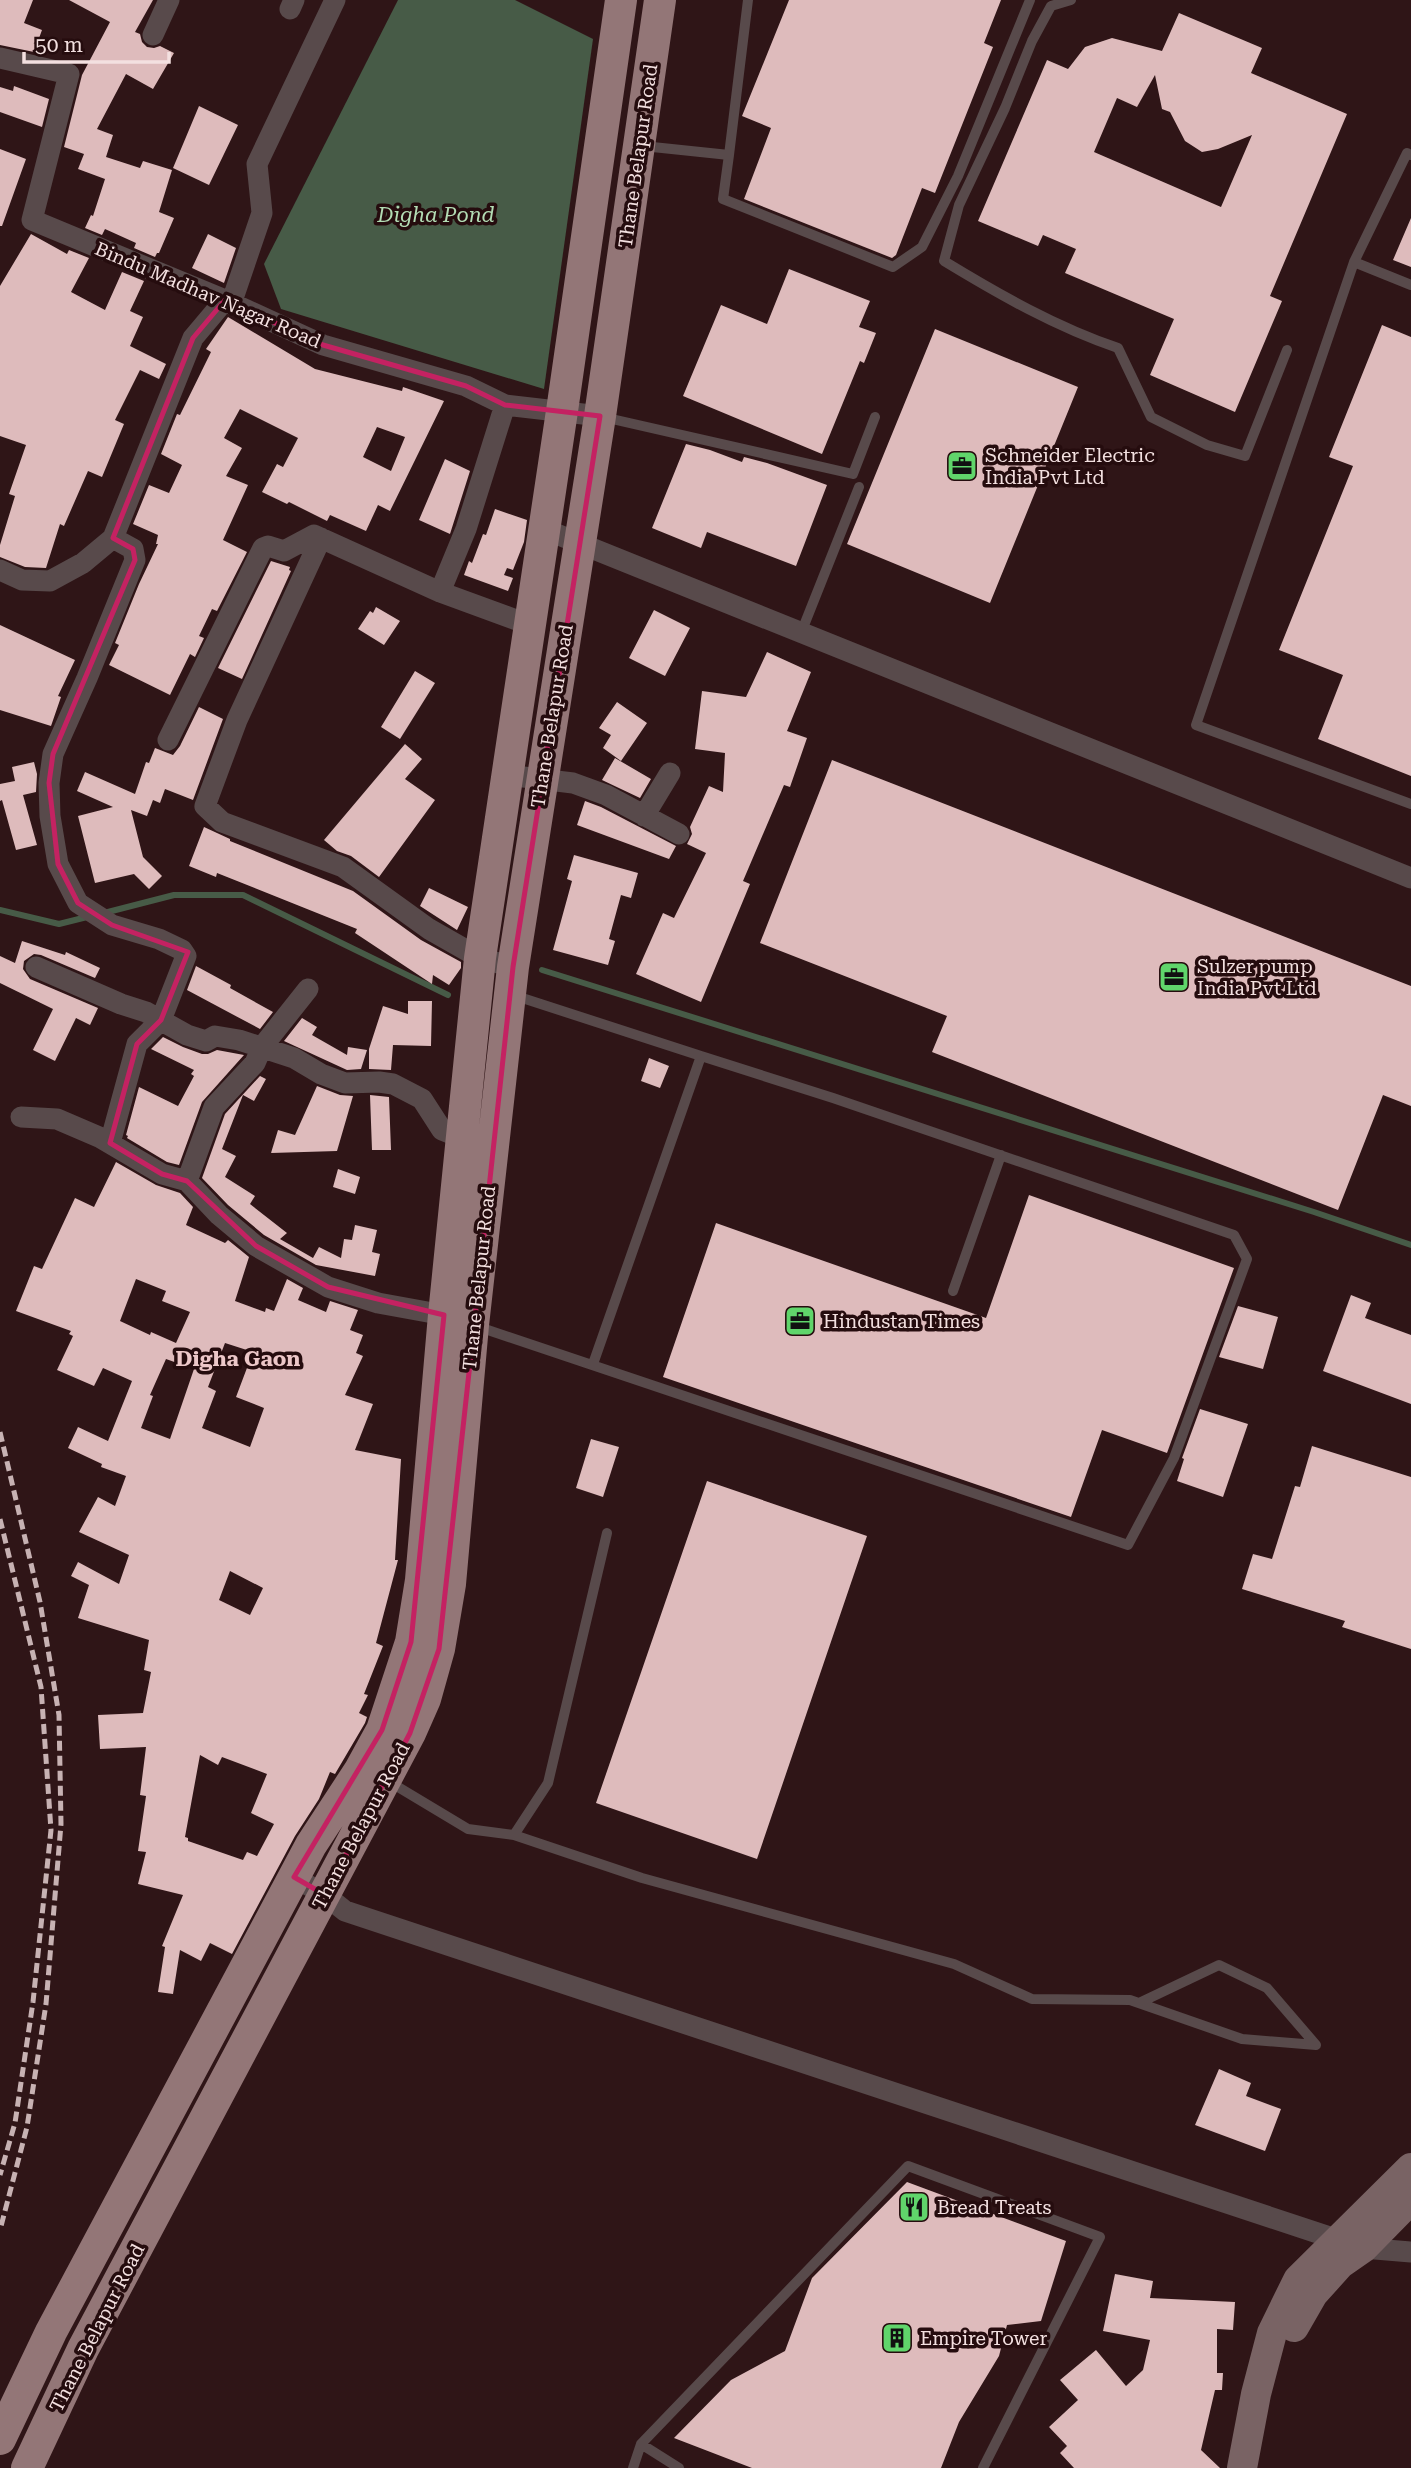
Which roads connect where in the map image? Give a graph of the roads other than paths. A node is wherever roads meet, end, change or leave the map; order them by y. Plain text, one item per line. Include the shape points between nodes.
1 (169, 0) edge
2 (335, 0) edge
3 (660, 0) edge
4 (748, 0) edge
5 (1031, 0) edge
6 (1071, 0) edge
7 (615, 2) edge
8 (153, 35) dead end
9 (0, 58) edge
10 (640, 146) junction
11 (1410, 151) edge
12 (729, 155) junction
13 (1354, 262) junction
14 (1411, 285) edge
15 (228, 302) junction
16 (1286, 350) dead end
17 (505, 405) junction
18 (562, 411) junction
19 (600, 416) junction
20 (875, 417) dead end
21 (859, 487) dead end
22 (544, 529) junction
23 (113, 538) junction
24 (321, 538) junction
25 (579, 543) junction
26 (0, 570) edge
27 (440, 592) junction
28 (530, 625) junction
29 (801, 633) junction
30 (168, 740) dead end
31 (670, 773) dead end
32 (507, 775) junction
33 (542, 779) junction
34 (1411, 804) edge
35 (643, 816) junction
36 (679, 834) dead end
37 (1411, 878) edge
38 (480, 958) junction
39 (36, 967) dead end
40 (512, 981) junction
41 (308, 989) dead end
42 (161, 1020) junction
43 (262, 1047) junction
44 (701, 1056) junction
45 (21, 1117) dead end
46 (461, 1138) junction
47 (110, 1143) junction
48 (1001, 1155) junction
49 (187, 1181) junction
50 (953, 1291) dead end
51 (444, 1315) junction
52 (473, 1325) junction
53 (593, 1364) junction
54 (607, 1533) dead end
55 (385, 1780) junction
56 (514, 1835) junction
57 (294, 1877) junction
58 (325, 1895) junction
59 (1139, 2004) junction
60 (1411, 2168) edge
61 (1411, 2199) edge
62 (1350, 2243) junction
63 (1411, 2252) edge
64 (0, 2439) edge
65 (641, 2444) junction
66 (27, 2468) edge
67 (633, 2468) edge
68 (679, 2468) edge
69 (982, 2468) edge
70 (1242, 2468) edge
71 (1263, 2468) edge

1 - 8 street
2 - 15 street via 257,164 262,213
3 - 10 main road, Thane Belapur Road
4 - 12 lane
5 - 12 lane via 958,176 922,247 893,267 723,200
6 - 16 lane via 1051,6 1032,41 958,205 944,261 1022,308 1118,348 1151,417 1207,445 1245,456
7 - 18 main road, Thane Belapur Road
9 - 15 street, Bindu Madhav Nagar Road via 69,74 32,220
10 - 12 lane
10 - 19 main road, Thane Belapur Road
11 - 13 lane
13 - 14 lane
13 - 34 lane via 1196,724
15 - 17 street, Bindu Madhav Nagar Road via 323,345 466,386
15 - 23 street via 193,338
17 - 18 street, Bindu Madhav Nagar Road
17 - 27 street via 467,529
18 - 19 street, Bindu Madhav Nagar Road
18 - 22 main road, Thane Belapur Road
19 - 20 lane via 853,474
19 - 25 main road, Thane Belapur Road
21 - 29 lane
22 - 25 street
22 - 28 main road, Thane Belapur Road
23 - 26 street via 83,563 50,580 22,580
23 - 42 street via 134,549 135,560 53,754 50,816 58,864 78,904 105,921 182,950 186,956
24 - 27 street
24 - 30 street via 314,535 284,551 263,548
24 - 38 street via 237,720 205,806 222,822 342,867 429,929
25 - 29 street
25 - 33 main road, Thane Belapur Road
27 - 28 street
28 - 32 main road, Thane Belapur Road
29 - 37 street
31 - 35 street
32 - 33 street
32 - 38 main road, Thane Belapur Road
33 - 35 street via 595,791
33 - 40 main road, Thane Belapur Road
35 - 36 street
38 - 40 street
38 - 46 main road, Thane Belapur Road
39 - 42 street
40 - 44 lane
40 - 52 main road, Thane Belapur Road
41 - 43 street
42 - 43 street via 206,1041 215,1036
42 - 47 street via 137,1044
43 - 46 street via 345,1083 393,1084 422,1099 442,1130
43 - 49 street via 255,1063 214,1107
44 - 48 lane
44 - 53 lane
45 - 47 street via 57,1119
46 - 51 main road, Thane Belapur Road
47 - 49 street via 162,1174
48 - 50 lane
48 - 53 lane via 1234,1235 1247,1259 1174,1458 1128,1545
49 - 51 street via 256,1246 328,1287 378,1303
51 - 52 street
51 - 57 main road, Thane Belapur Road via 421,1580 411,1642 382,1730
52 - 53 lane
52 - 55 main road, Thane Belapur Road via 450,1584 439,1649 425,1699
54 - 56 lane via 548,1783
55 - 56 lane via 468,1829
55 - 58 main road, Thane Belapur Road
56 - 59 lane via 642,1878 954,1964 1032,1999 1130,2000
57 - 58 street
57 - 64 main road, Thane Belapur Road via 51,2332
58 - 62 street via 345,1911
58 - 66 main road, Thane Belapur Road via 83,2349
59 - 59 lane via 1242,2039 1316,2045 1266,1988 1220,1965
60 - 62 main road
61 - 62 main road
62 - 63 street
62 - 70 main road via 1298,2280 1272,2333
62 - 71 main road via 1340,2264 1298,2317 1287,2347
65 - 67 lane
65 - 68 lane
65 - 69 lane via 908,2166 1100,2237

